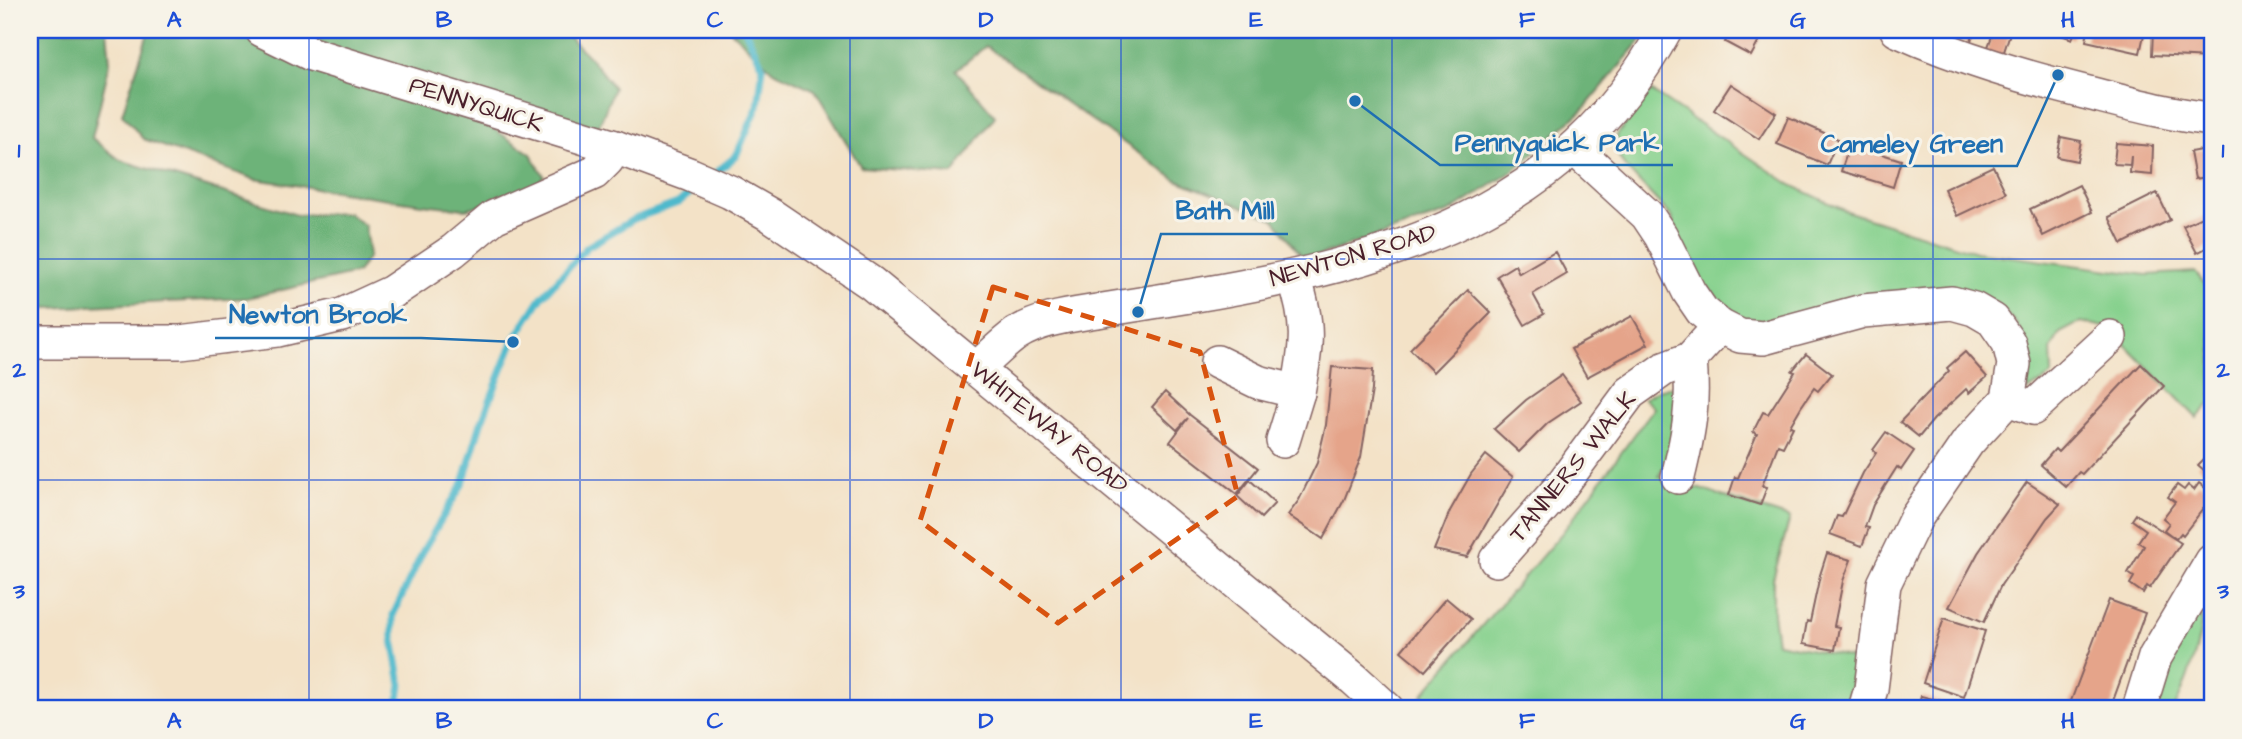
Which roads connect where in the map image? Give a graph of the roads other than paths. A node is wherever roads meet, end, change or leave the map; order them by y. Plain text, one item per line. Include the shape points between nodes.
1 (262, 30) edge
2 (1665, 30) edge
3 (1897, 30) edge
4 (2212, 119) edge
5 (615, 147) junction
6 (1574, 148) junction
7 (691, 175) joint
8 (1294, 277) junction
9 (1720, 326) junction
10 (2110, 337) dead end
11 (30, 342) edge
12 (1690, 359) junction
13 (1217, 362) dead end
14 (976, 369) junction
15 (1298, 392) junction
16 (2008, 399) junction
17 (1283, 441) dead end
18 (1678, 477) dead end
19 (1496, 560) dead end
20 (2212, 561) edge
21 (1387, 709) edge
22 (1866, 709) edge
23 (2139, 709) edge

1 - 5 street, PENNYQUICK via 311,54
2 - 6 street, NEWTON ROAD via 1610,110
3 - 4 street via 2012,74 2182,116
5 - 7 street, PENNYQUICK
5 - 11 street via 594,173 494,218 392,292 342,315 278,330 180,342
6 - 8 street, NEWTON ROAD via 1545,173 1431,236
6 - 9 street via 1647,215 1689,292
7 - 14 street, WHITEWAY ROAD via 795,230 871,283
8 - 14 street, NEWTON ROAD via 1058,318 1017,334
8 - 15 street via 1307,324
9 - 12 street, TANNERS WALK
9 - 16 street via 1741,336 1763,338 1863,312 1952,303 1993,320 2009,343 2014,364
10 - 16 street via 2033,408
12 - 18 street via 1690,425
12 - 19 street, TANNERS WALK via 1664,369 1630,393 1558,490
13 - 15 street via 1258,382
14 - 21 street, WHITEWAY ROAD
15 - 17 street
16 - 22 street via 1968,442 1916,518 1884,584
20 - 23 street via 2155,657

